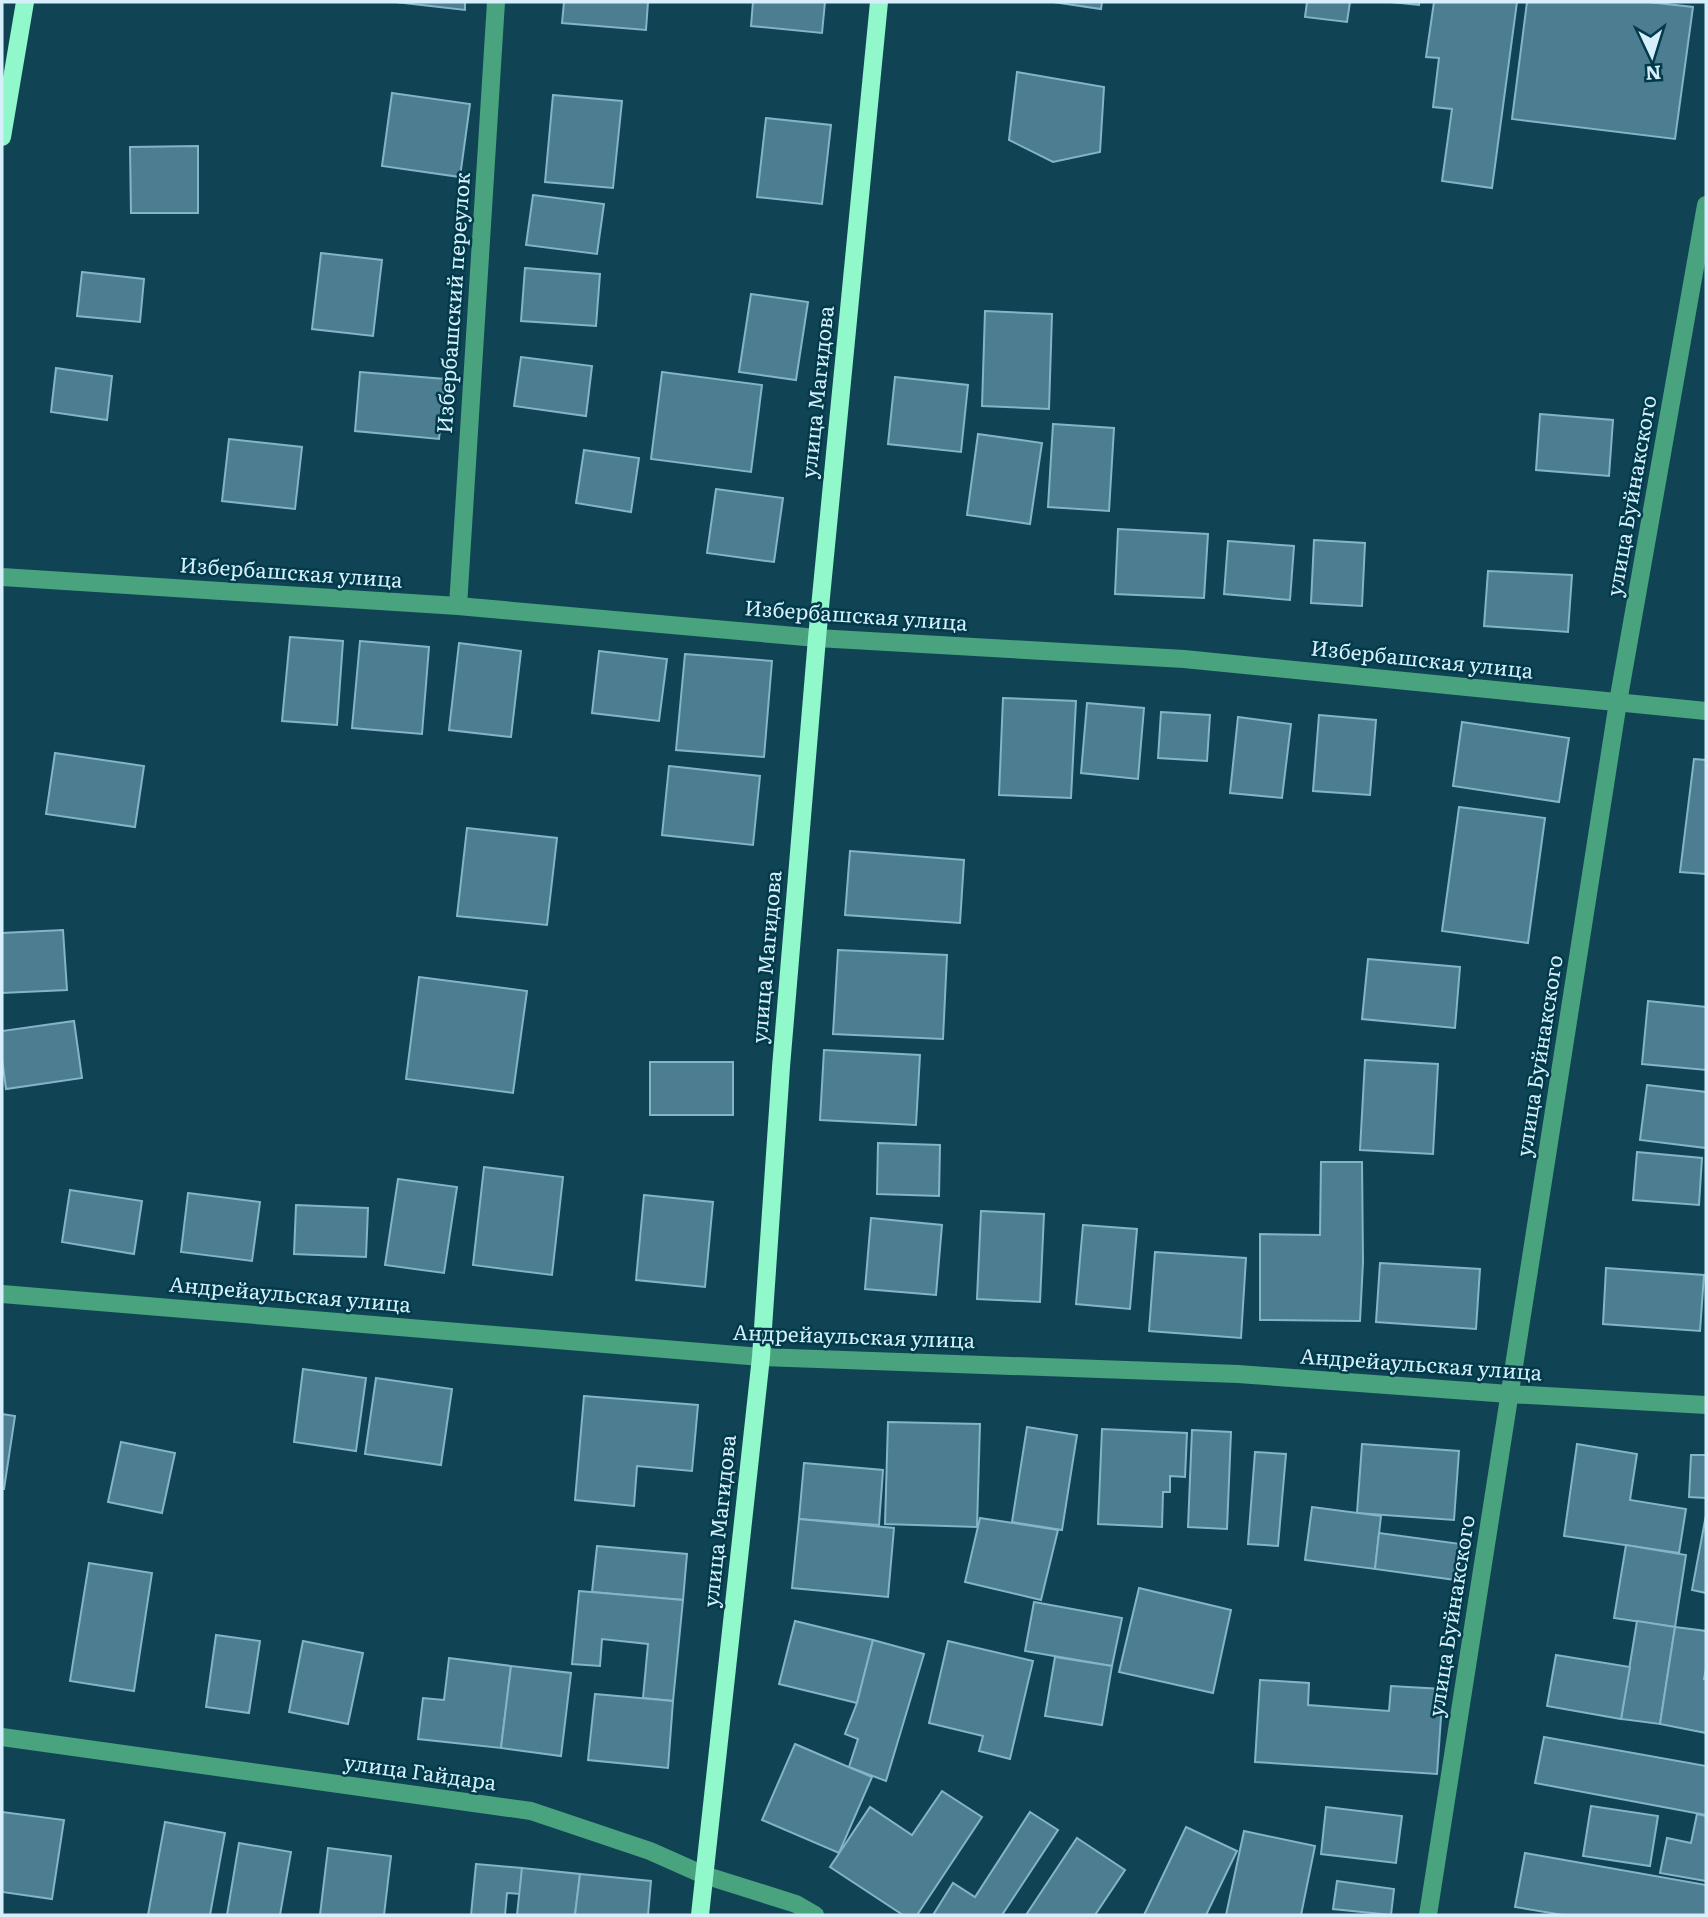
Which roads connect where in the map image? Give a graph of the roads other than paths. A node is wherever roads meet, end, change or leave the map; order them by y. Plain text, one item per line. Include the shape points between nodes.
1 (25, 2) edge
2 (496, 2) edge
3 (879, 2) edge
4 (2, 137) edge
5 (1706, 205) edge
6 (2, 577) edge
7 (458, 606) junction
8 (817, 638) junction
9 (1618, 702) junction
10 (1706, 711) edge
11 (2, 1294) edge
12 (761, 1357) junction
13 (1510, 1394) junction
14 (1706, 1405) edge
15 (2, 1737) edge
16 (704, 1875) junction
17 (700, 1915) edge
18 (816, 1915) edge
19 (1428, 1915) edge

1 - 4 main road
2 - 7 street, Избербашский переулок
3 - 8 main road, улица Магидова
5 - 9 street, улица Буйнакского
6 - 7 street, Избербашская улица
7 - 8 street, Избербашская улица
8 - 9 street, Избербашская улица via 1184,660
8 - 12 main road, улица Магидова
9 - 10 street, Избербашская улица
9 - 13 street, улица Буйнакского
11 - 12 street, Андрейаульская улица
12 - 13 street, Андрейаульская улица via 1238,1374
12 - 16 main road, улица Магидова
13 - 14 street, Андрейаульская улица
13 - 19 street, улица Буйнакского
15 - 16 street, улица Гайдара via 531,1811 650,1851
16 - 17 main road, улица Магидова
16 - 18 street, улица Гайдара via 796,1904

